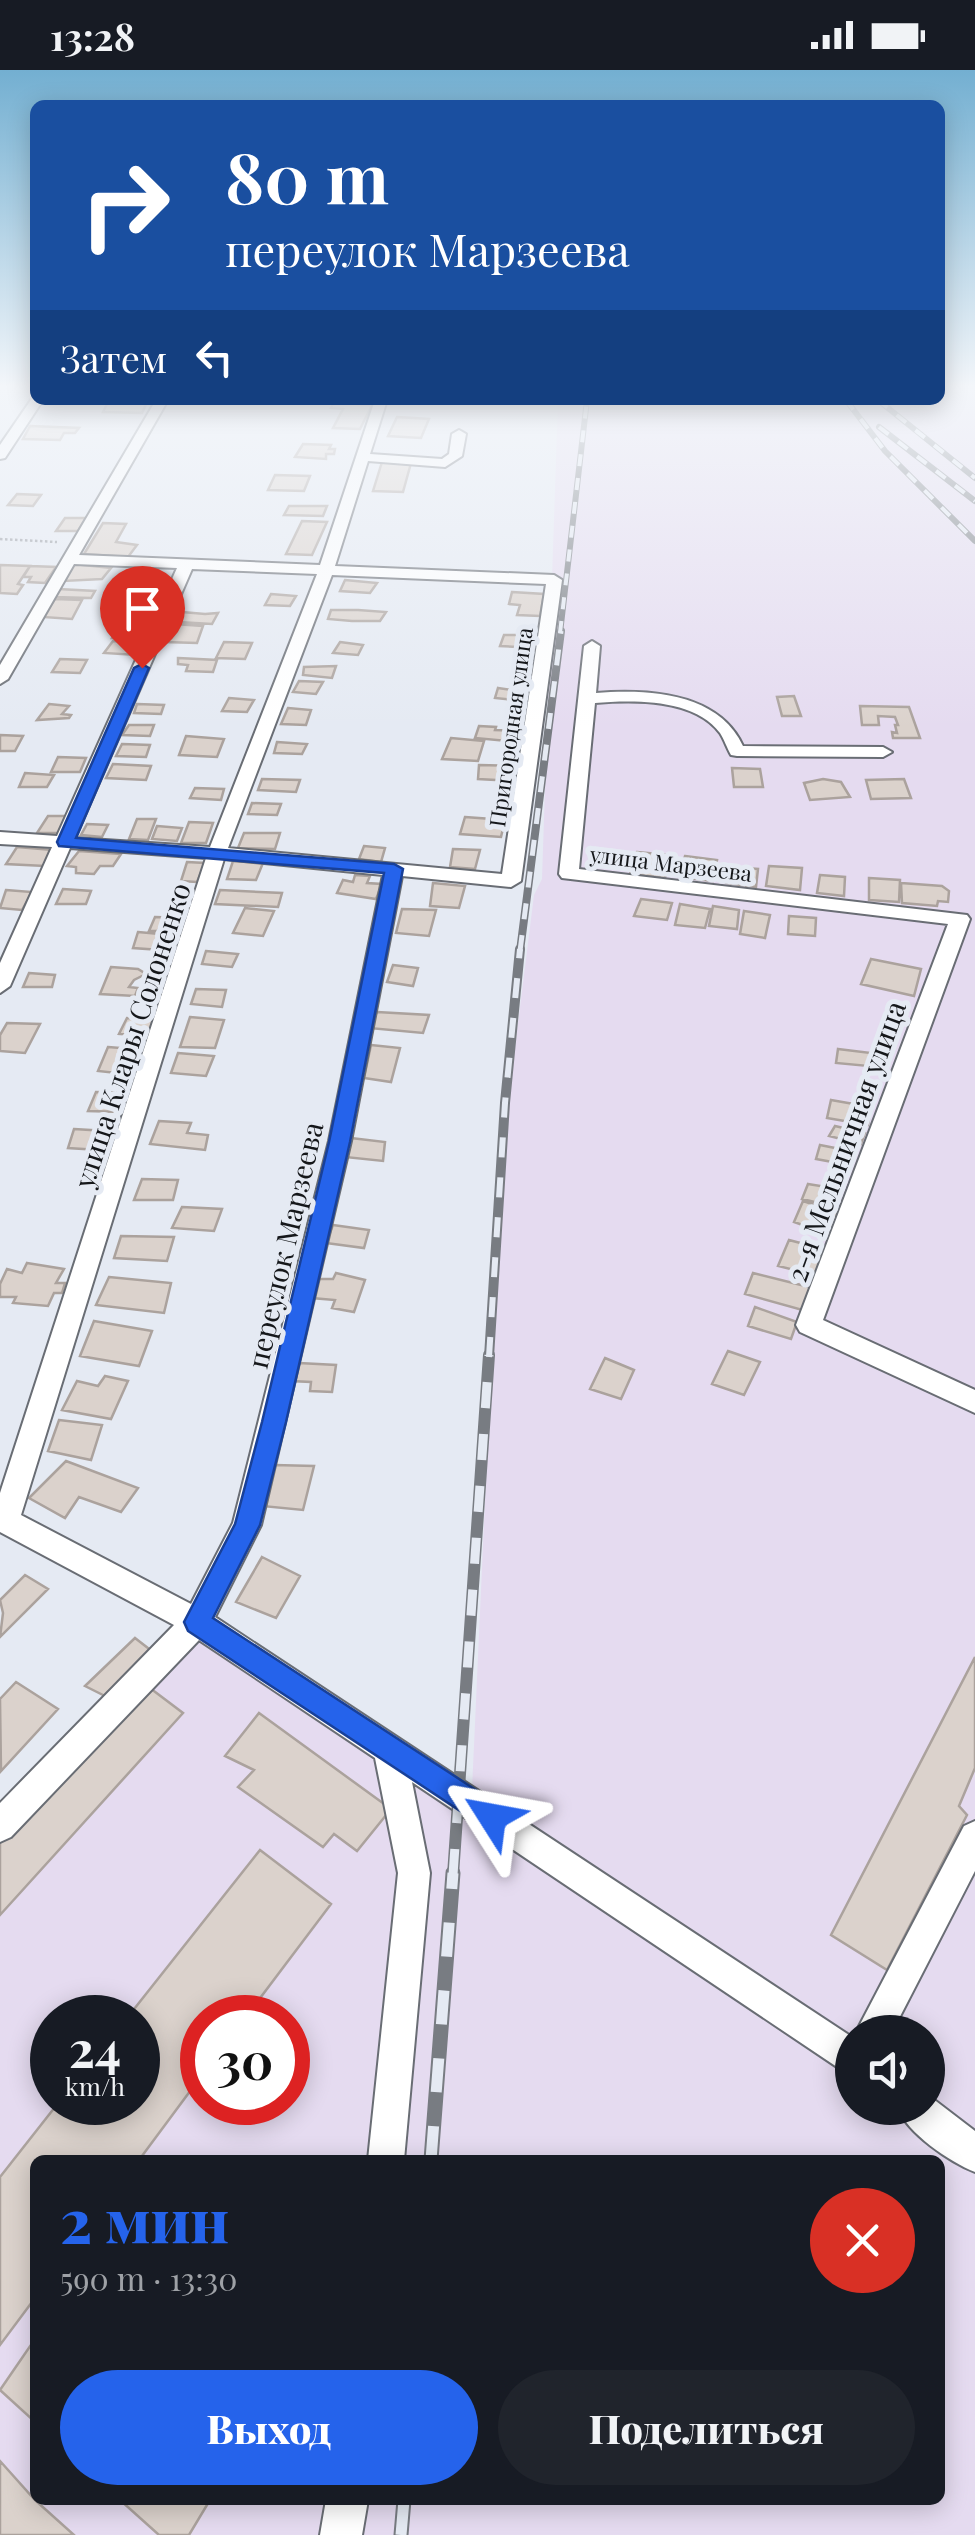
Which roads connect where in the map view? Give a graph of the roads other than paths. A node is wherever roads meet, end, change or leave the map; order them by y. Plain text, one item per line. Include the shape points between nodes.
1 (106, 498) edge
2 (350, 498) edge
3 (70, 559) junction
4 (187, 563) junction
5 (326, 571) junction
6 (592, 646) dead end
7 (0, 680) edge
8 (587, 699) junction
9 (884, 752) dead end
10 (0, 838) edge
11 (66, 842) junction
12 (217, 853) junction
13 (394, 869) junction
14 (960, 919) joint
15 (0, 986) edge
16 (975, 1402) edge
17 (2, 1520) edge
18 (198, 1622) junction
19 (388, 1749) junction
20 (0, 1826) edge
21 (975, 1838) edge
22 (882, 2015) edge
23 (835, 2046) edge
24 (938, 2125) edge
25 (975, 2154) edge
26 (386, 2155) edge
27 (345, 2505) edge
28 (341, 2535) edge

1 - 3 street
2 - 5 street, улица Клары Солоненко
3 - 4 street
3 - 7 street
4 - 5 street
4 - 11 street
5 - 12 street, улица Клары Солоненко
5 - 13 street, Пригородная улица via 554,580 511,881
6 - 8 street
8 - 9 street via 628,695 677,704 723,725 738,751
8 - 14 street, улица Марзеева via 569,874
10 - 11 street
11 - 12 street
11 - 15 street
12 - 13 street
12 - 17 street, улица Клары Солоненко
13 - 18 street, переулок Марзеева via 340,1142 274,1422 247,1525
14 - 16 street, 2-я Мельничная улица via 809,1325
17 - 18 street
18 - 19 street
18 - 20 street, переулок Марзеева
19 - 23 street
19 - 26 street via 414,1874
21 - 22 street
24 - 25 street
27 - 28 street

